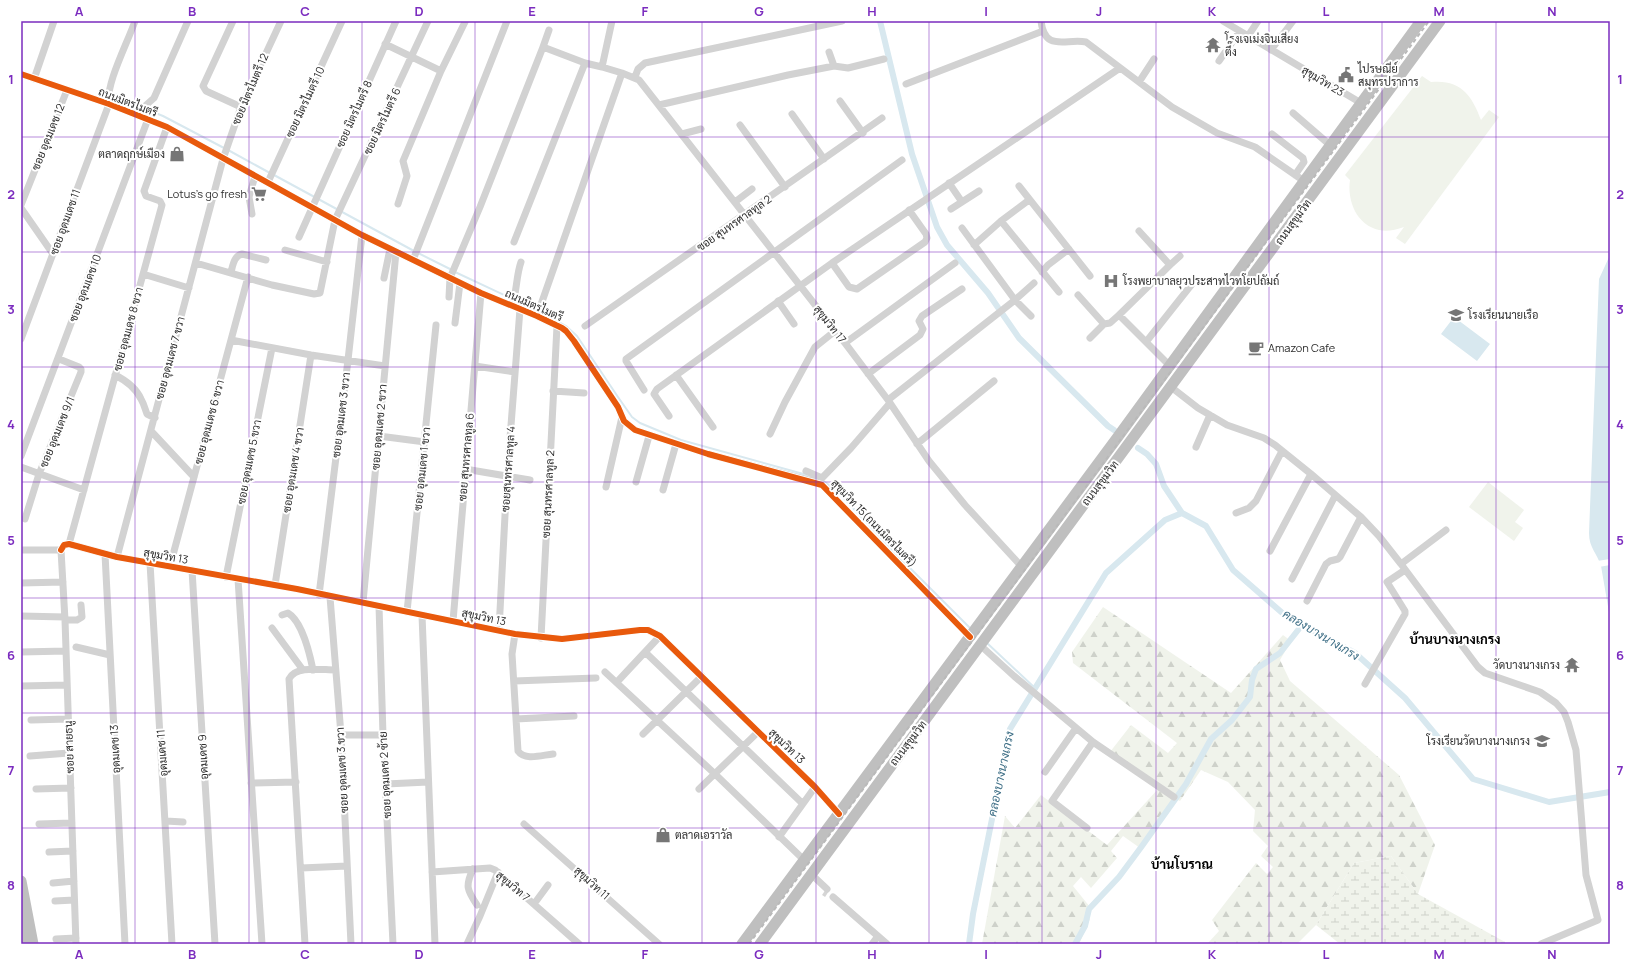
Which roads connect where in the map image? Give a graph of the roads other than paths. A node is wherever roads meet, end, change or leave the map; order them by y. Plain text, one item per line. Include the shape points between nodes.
1 (54, 21) edge
2 (135, 21) edge
3 (188, 21) edge
4 (233, 21) edge
5 (281, 21) edge
6 (342, 21) edge
7 (396, 21) edge
8 (428, 21) edge
9 (507, 21) edge
10 (612, 21) edge
11 (842, 21) edge
12 (1041, 21) edge
13 (1224, 21) edge
14 (1258, 21) edge
15 (1293, 21) edge
16 (1421, 21) edge
17 (1440, 21) edge
18 (465, 22) dead end
19 (549, 30) dead end
20 (1043, 31) junction
21 (1240, 31) junction
22 (1248, 36) junction
23 (385, 44) junction
24 (543, 48) junction
25 (1271, 50) junction
26 (829, 52) dead end
27 (411, 58) junction
28 (1154, 58) dead end
29 (884, 59) dead end
30 (1219, 61) dead end
31 (585, 63) junction
32 (834, 66) junction
33 (602, 67) junction
34 (1120, 68) junction
35 (441, 71) junction
36 (622, 73) junction
37 (21, 74) edge
38 (34, 79) junction
39 (637, 79) junction
40 (1139, 82) junction
41 (906, 84) dead end
42 (67, 90) junction
43 (840, 101) dead end
44 (1361, 103) junction
45 (109, 104) junction
46 (659, 105) junction
47 (240, 107) junction
48 (1293, 113) dead end
49 (792, 114) dead end
50 (139, 116) junction
51 (882, 118) dead end
52 (148, 119) junction
53 (740, 125) dead end
54 (166, 127) junction
55 (701, 128) dead end
56 (863, 133) junction
57 (682, 134) junction
58 (1272, 134) dead end
59 (1330, 145) junction
60 (223, 159) junction
61 (824, 159) junction
62 (902, 160) dead end
63 (255, 176) junction
64 (1300, 178) junction
65 (268, 182) junction
66 (948, 183) junction
67 (1019, 186) dead end
68 (785, 187) junction
69 (752, 189) dead end
70 (979, 191) dead end
71 (1029, 200) junction
72 (735, 202) junction
73 (962, 202) junction
74 (398, 204) dead end
75 (21, 206) edge
76 (312, 207) junction
77 (951, 209) dead end
78 (909, 210) junction
79 (252, 214) dead end
80 (745, 215) junction
81 (335, 220) junction
82 (1001, 222) junction
83 (962, 228) dead end
84 (1139, 231) dead end
85 (362, 235) junction
86 (299, 237) dead end
87 (514, 242) dead end
88 (974, 245) junction
89 (1069, 249) junction
90 (285, 250) dead end
91 (393, 250) junction
92 (773, 252) junction
93 (53, 254) junction
94 (1180, 256) dead end
95 (266, 260) dead end
96 (413, 260) junction
97 (327, 262) junction
98 (521, 262) dead end
99 (196, 263) junction
100 (832, 263) junction
101 (955, 263) dead end
102 (1170, 265) junction
103 (231, 272) junction
104 (1042, 272) junction
105 (143, 274) junction
106 (1090, 276) dead end
107 (248, 277) junction
108 (384, 278) dead end
109 (450, 278) junction
110 (1034, 282) dead end
111 (460, 283) junction
112 (1192, 284) dead end
113 (800, 285) junction
114 (189, 288) junction
115 (962, 289) dead end
116 (1059, 292) dead end
117 (481, 293) junction
118 (1078, 295) dead end
119 (449, 297) dead end
120 (1015, 300) junction
121 (778, 301) junction
122 (512, 306) junction
123 (520, 309) junction
124 (1119, 315) junction
125 (537, 316) junction
126 (1030, 316) dead end
127 (455, 323) dead end
128 (794, 324) dead end
129 (1104, 324) junction
130 (436, 325) dead end
131 (558, 326) junction
132 (586, 326) dead end
133 (835, 331) junction
134 (1090, 338) dead end
135 (21, 339) edge
136 (231, 340) junction
137 (1146, 342) junction
138 (845, 343) junction
139 (272, 348) junction
140 (311, 355) junction
141 (59, 359) junction
142 (348, 360) junction
143 (385, 366) junction
144 (474, 366) junction
145 (1170, 366) junction
146 (515, 372) junction
147 (868, 374) junction
148 (115, 375) junction
149 (676, 375) junction
150 (994, 381) dead end
151 (1171, 387) junction
152 (644, 390) dead end
153 (553, 391) junction
154 (584, 393) dead end
155 (889, 401) junction
156 (1210, 415) junction
157 (669, 416) dead end
158 (622, 417) junction
159 (155, 418) junction
160 (713, 427) dead end
161 (152, 431) junction
162 (770, 434) dead end
163 (378, 436) junction
164 (649, 436) junction
165 (425, 442) junction
166 (676, 444) junction
167 (917, 444) junction
168 (1196, 447) dead end
169 (1282, 451) junction
170 (21, 456) edge
171 (21, 467) edge
172 (465, 469) junction
173 (806, 471) dead end
174 (40, 474) junction
175 (1312, 474) junction
176 (194, 477) junction
177 (507, 477) junction
178 (530, 480) dead end
179 (636, 482) dead end
180 (816, 482) dead end
181 (606, 487) dead end
182 (84, 490) junction
183 (663, 490) dead end
184 (1335, 496) junction
185 (1236, 513) dead end
186 (1361, 517) junction
187 (25, 520) dead end
188 (1446, 530) dead end
189 (69, 544) junction
190 (21, 550) edge
191 (61, 550) junction
192 (1270, 551) dead end
193 (105, 554) junction
194 (117, 557) junction
195 (150, 563) junction
196 (170, 566) junction
197 (1022, 567) junction
198 (1403, 567) junction
199 (192, 570) junction
200 (226, 577) junction
201 (238, 579) junction
202 (1292, 580) dead end
203 (63, 582) junction
204 (21, 583) edge
205 (275, 585) junction
206 (318, 595) junction
207 (330, 597) junction
208 (1308, 601) dead end
209 (363, 602) junction
210 (81, 604) dead end
211 (379, 606) junction
212 (407, 612) junction
213 (282, 615) dead end
214 (422, 615) junction
215 (21, 616) edge
216 (65, 618) junction
217 (453, 621) junction
218 (272, 628) dead end
219 (498, 630) junction
220 (515, 634) junction
221 (660, 636) junction
222 (541, 638) junction
223 (980, 645) junction
224 (76, 647) dead end
225 (66, 651) junction
226 (21, 652) edge
227 (645, 652) junction
228 (110, 655) junction
229 (303, 670) junction
230 (313, 670) junction
231 (335, 670) junction
232 (605, 672) dead end
233 (702, 676) junction
234 (596, 678) dead end
235 (514, 681) junction
236 (617, 682) junction
237 (1366, 683) dead end
238 (67, 685) junction
239 (21, 686) edge
240 (686, 691) junction
241 (574, 716) dead end
242 (68, 719) junction
243 (516, 719) junction
244 (31, 720) dead end
245 (656, 720) junction
246 (1076, 728) junction
247 (758, 732) junction
248 (643, 734) dead end
249 (341, 735) junction
250 (383, 736) junction
251 (1093, 742) junction
252 (744, 746) junction
253 (69, 753) junction
254 (553, 754) dead end
255 (30, 756) dead end
256 (1045, 772) dead end
257 (715, 774) junction
258 (296, 782) junction
259 (428, 782) junction
260 (251, 783) junction
261 (386, 784) junction
262 (815, 786) junction
263 (70, 788) junction
264 (36, 789) dead end
265 (699, 789) dead end
266 (1174, 797) dead end
267 (802, 804) junction
268 (839, 814) junction
269 (166, 822) junction
270 (184, 822) dead end
271 (72, 823) junction
272 (39, 824) dead end
273 (524, 824) dead end
274 (1087, 828) dead end
275 (779, 837) junction
276 (73, 851) junction
277 (49, 852) dead end
278 (804, 860) junction
279 (347, 866) junction
280 (301, 868) junction
281 (473, 869) junction
282 (432, 872) junction
283 (498, 872) junction
284 (810, 875) junction
285 (21, 881) edge
286 (53, 882) dead end
287 (74, 882) junction
288 (548, 885) dead end
289 (21, 891) edge
290 (74, 900) junction
291 (54, 901) dead end
292 (534, 904) junction
293 (477, 905) dead end
294 (878, 936) junction
295 (56, 939) dead end
296 (76, 941) edge
297 (764, 943) edge
298 (24, 944) edge
299 (33, 944) edge
300 (125, 944) edge
301 (172, 944) edge
302 (215, 944) edge
303 (262, 944) edge
304 (305, 944) edge
305 (351, 944) edge
306 (393, 944) edge
307 (435, 944) edge
308 (467, 944) edge
309 (579, 944) edge
310 (660, 944) edge
311 (742, 944) edge
312 (872, 944) edge
313 (888, 944) edge
314 (1541, 944) edge

1 - 38 street
2 - 45 street, ซอย อุดมเดช 11 via 110,86
3 - 50 street via 154,98
4 - 47 street via 203,86 206,91
5 - 47 street, ซอย มิตรไมตรี 12
6 - 65 street, ซอย มิตรไมตรี 10
7 - 23 street, ซอย มิตรไมตรี 8
8 - 27 street, ซอย มิตรไมตรี 6
9 - 96 street
10 - 33 street
11 - 39 street via 645,63 638,69
12 - 20 street
13 - 21 street, สุขุมวิท 23
14 - 22 street
15 - 25 street
16 - 44 highway, ถนนสุขุมวิท
17 - 151 highway, ถนนสุขุมวิท
18 - 35 street
19 - 24 street
20 - 34 street via 1047,38 1059,44 1078,40 1086,42
20 - 41 street
21 - 22 street, สุขุมวิท 23
21 - 30 street
22 - 25 street, สุขุมวิท 23
23 - 27 street
23 - 76 street, ซอย มิตรไมตรี 8
24 - 31 street
24 - 109 street
25 - 44 street, สุขุมวิท 23
26 - 32 street
27 - 35 street
27 - 81 street, ซอย มิตรไมตรี 6
28 - 40 street
29 - 32 street via 848,68
31 - 33 street
31 - 87 street
32 - 46 street
33 - 36 street
34 - 40 street
34 - 66 street
35 - 74 street via 403,161 407,176
36 - 39 street
36 - 125 street
37 - 38 street, ถนนมิตรไมตรี
38 - 42 street, ถนนมิตรไมตรี
39 - 46 street, สุขุมวิท 17
40 - 64 street via 1172,107 1217,133 1255,147
42 - 45 street, ถนนมิตรไมตรี
42 - 75 street, ซอย อุดมเดช 12
43 - 56 street
44 - 59 highway, ถนนสุขุมวิท
45 - 50 street, ถนนมิตรไมตรี
45 - 93 street, ซอย อุดมเดช 11
46 - 57 street, สุขุมวิท 17
47 - 60 street, ซอย มิตรไมตรี 12
48 - 59 street
49 - 61 street
50 - 52 street, ถนนมิตรไมตรี
51 - 56 street, ซอย สุนทรศาลทูล 2
52 - 54 street, ถนนมิตรไมตรี
52 - 141 street, ซอย อุดมเดช 10
53 - 68 street
54 - 60 street, ถนนมิตรไมตรี
54 - 105 street, ซอย อุดมเดช 8 ขวา via 144,191 146,196 160,201 162,205
55 - 57 street
56 - 61 street, ซอย สุนทรศาลทูล 2
57 - 72 street, สุขุมวิท 17
58 - 64 street via 1303,158
59 - 64 highway, ถนนสุขุมวิท
60 - 63 street, ถนนมิตรไมตรี
60 - 99 street, ซอย อุดมเดช 7 ขวา
61 - 68 street, ซอย สุนทรศาลทูล 2
62 - 92 street
63 - 65 street, ถนนมิตรไมตรี
63 - 79 street via 249,197
64 - 145 highway, ถนนสุขุมวิท
65 - 76 street, ถนนมิตรไมตรี
66 - 73 street
66 - 78 street
67 - 71 street
68 - 80 street, ซอย สุนทรศาลทูล 2
69 - 72 street
70 - 73 street
71 - 82 street
71 - 89 street
72 - 80 street, สุขุมวิท 17
73 - 77 street
75 - 93 street
76 - 81 street
76 - 86 street, ซอย มิตรไมตรี 8
78 - 100 street
78 - 100 street via 926,234 925,242 857,289 849,288
80 - 92 street, สุขุมวิท 17
80 - 132 street, ซอย สุนทรศาลทูล 2
81 - 85 street
81 - 97 street, ซอย มิตรไมตรี 6
82 - 88 street
82 - 104 street
83 - 88 street
84 - 102 street
85 - 91 street, ถนนมิตรไมตรี
85 - 142 street, ซอย อุดมเดช 3 ขวา
88 - 120 street
89 - 104 street
89 - 106 street
90 - 97 street
91 - 96 street, ถนนมิตรไมตรี
91 - 108 street
91 - 143 street, ซอย อุดมเดช 2 ขวา
92 - 113 street, สุขุมวิท 17
92 - 152 street via 626,359
93 - 135 street, ซอย อุดมเดช 11
94 - 102 street
95 - 103 street via 239,254
96 - 109 street, ถนนมิตรไมตรี
97 - 107 street, ซอย มิตรไมตรี 6 via 322,290 317,294 272,285
98 - 122 street
99 - 103 street
99 - 114 street, ซอย อุดมเดช 7 ขวา
100 - 113 street
101 - 138 street
102 - 124 street
103 - 107 street
104 - 116 street
105 - 114 street
105 - 148 street, ซอย อุดมเดช 8 ขวา
107 - 136 street, ซอย อุดมเดช 6 ขวา
109 - 111 street, ถนนมิตรไมตรี
109 - 119 street
110 - 120 street
111 - 117 street, ถนนมิตรไมตรี
111 - 127 street
112 - 137 street
113 - 121 street
113 - 133 street, สุขุมวิท 17
114 - 159 street, ซอย อุดมเดช 7 ขวา
115 - 147 street via 922,316 919,322 922,332
117 - 122 street, ถนนมิตรไมตรี
117 - 144 street, ซอย สุนทรศาลทูล 6
118 - 129 street
120 - 126 street
120 - 155 street
121 - 128 street
121 - 149 street
122 - 123 street, ถนนมิตรไมตรี
123 - 125 street, ถนนมิตรไมตรี
123 - 146 street, ซอยสุนทรศาลทูล 4
124 - 129 street via 1110,323
124 - 137 street
125 - 131 street, ถนนมิตรไมตรี
129 - 134 street
130 - 165 street, ซอย อุดมเดช 1 ขวา
131 - 153 street, ซอย สุนทรศาลทูล 2
131 - 158 street, ถนนมิตรไมตรี via 574,341 618,406
133 - 138 street, สุขุมวิท 17
133 - 162 street via 815,347
136 - 139 street
136 - 176 street, ซอย อุดมเดช 6 ขวา
137 - 145 street
138 - 147 street, สุขุมวิท 17
139 - 140 street
139 - 200 street, ซอย อุดมเดช 5 ขวา
140 - 142 street
140 - 205 street, ซอย อุดมเดช 4 ขวา
141 - 170 street, ซอย อุดมเดช 10
141 - 174 street, ซอย อุดมเดช 9/1 via 79,367 81,372
142 - 143 street
142 - 206 street, ซอย อุดมเดช 3 ขวา
143 - 163 street, ซอย อุดมเดช 2 ขวา
144 - 146 street
144 - 172 street, ซอย สุนทรศาลทูล 6
145 - 197 highway, ถนนสุขุมวิท
146 - 177 street, ซอยสุนทรศาลทูล 4
147 - 155 street, สุขุมวิท 17
148 - 159 street via 134,390 147,414
148 - 182 street, ซอย อุดมเดช 8 ขวา
149 - 157 street via 656,389 654,394
149 - 160 street
150 - 167 street
151 - 156 street
151 - 223 highway, ถนนสุขุมวิท
153 - 154 street
153 - 222 street, ซอย สุนทรศาลทูล 2
155 - 167 street, สุขุมวิท 17
155 - 173 street via 822,478
156 - 168 street
156 - 169 street via 1227,425 1264,438
158 - 164 street, ถนนมิตรไมตรี via 635,430
158 - 181 street
159 - 161 street, ซอย อุดมเดช 7 ขวา
161 - 176 street
161 - 194 street, ซอย อุดมเดช 7 ขวา
163 - 165 street
163 - 209 street, ซอย อุดมเดช 2 ขวา
164 - 166 street, สุขุมวิท 15(ถนนมิตรไมตรี)
164 - 179 street
165 - 212 street, ซอย อุดมเดช 1 ขวา
166 - 180 street, สุขุมวิท 15(ถนนมิตรไมตรี)
166 - 183 street
167 - 197 street, สุขุมวิท 17 via 956,494
169 - 175 street
169 - 185 street via 1256,501 1249,508
171 - 174 street
172 - 177 street
172 - 217 street, ซอย สุนทรศาลทูล 6
174 - 182 street
174 - 187 street, ซอย อุดมเดช 9/1
175 - 184 street
175 - 192 street
176 - 196 street, ซอย อุดมเดช 6 ขวา
177 - 178 street
177 - 219 street, ซอยสุนทรศาลทูล 4
182 - 189 street, ซอย อุดมเดช 8 ขวา
184 - 186 street
184 - 202 street
186 - 198 street
186 - 208 street via 1340,557 1326,564
188 - 198 street
189 - 191 street via 64,545
189 - 193 street, สุขุมวิท 13
190 - 191 street
191 - 203 street, ซอย สายธนู
193 - 194 street, สุขุมวิท 13
193 - 228 street, อุดมเดช 13
194 - 195 street, สุขุมวิท 13
195 - 196 street, สุขุมวิท 13
195 - 269 street, อุดมเดช 11
196 - 199 street, สุขุมวิท 13
197 - 268 highway, ถนนสุขุมวิท
198 - 237 street via 1387,582 1405,612
198 - 314 street via 1478,667 1485,673 1540,692 1556,703 1568,722 1576,750 1586,875 1598,920
199 - 200 street, สุขุมวิท 13
199 - 302 street, อุดมเดช 9
200 - 201 street, สุขุมวิท 13
201 - 205 street, สุขุมวิท 13
201 - 260 street
203 - 204 street
203 - 216 street, ซอย สายธนู
205 - 206 street, สุขุมวิท 13
206 - 207 street, สุขุมวิท 13
207 - 209 street, สุขุมวิท 13
207 - 231 street, ซอย อุดมเดช 3 ขวา
209 - 211 street, สุขุมวิท 13
210 - 216 street via 82,617 77,620
211 - 212 street, สุขุมวิท 13
211 - 250 street, ซอย อุดมเดช 2 ซ้าย
212 - 214 street, สุขุมวิท 13
213 - 230 street via 288,612 293,615 307,646
214 - 217 street, สุขุมวิท 13
214 - 259 street
215 - 216 street
216 - 225 street, ซอย สายธนู
217 - 219 street, สุขุมวิท 13
218 - 229 street
219 - 220 street, สุขุมวิท 13
220 - 222 street, สุขุมวิท 13
220 - 235 street via 512,648
221 - 222 street, สุขุมวิท 13 via 648,630 640,630 570,638
221 - 227 street
221 - 233 street, สุขุมวิท 13
223 - 246 street
223 - 284 highway, ถนนสุขุมวิท
224 - 228 street
225 - 226 street
225 - 238 street, ซอย สายธนู
227 - 236 street
227 - 240 street
228 - 300 street, อุดมเดช 13
229 - 230 street
229 - 258 street via 294,672 289,679
230 - 231 street
231 - 249 street, ซอย อุดมเดช 3 ขวา
232 - 236 street
233 - 240 street
233 - 247 street, สุขุมวิท 13
234 - 235 street
235 - 243 street
236 - 245 street
238 - 239 street
238 - 242 street, ซอย สายธนู
240 - 245 street
240 - 252 street
241 - 243 street
242 - 244 street
242 - 253 street, ซอย สายธนู
243 - 254 street via 518,751 521,755 526,757
245 - 248 street
245 - 257 street
246 - 251 street
246 - 256 street
247 - 252 street
247 - 262 street, สุขุมวิท 13
249 - 250 street
249 - 279 street, ซอย อุดมเดช 3 ขวา
250 - 261 street, ซอย อุดมเดช 2 ซ้าย
251 - 266 street
251 - 274 street via 1052,800
252 - 257 street
252 - 267 street
253 - 255 street
253 - 263 street, ซอย สายธนู
257 - 265 street
257 - 275 street
258 - 260 street
258 - 280 street
259 - 261 street
259 - 282 street
260 - 303 street
261 - 306 street, ซอย อุดมเดช 2 ซ้าย
262 - 267 street
262 - 268 street, สุขุมวิท 13
263 - 264 street
263 - 271 street, ซอย สายธนู
267 - 275 street
268 - 278 highway, ถนนสุขุมวิท
269 - 270 street
269 - 301 street, อุดมเดช 11
271 - 272 street
271 - 276 street, ซอย สายธนู
273 - 310 street, สุขุมวิท 11
275 - 278 street
276 - 277 street
276 - 287 street, ซอย สายธนู
278 - 311 highway, ถนนสุขุมวิท
279 - 280 street
279 - 305 street, ซอย อุดมเดช 3 ขวา
280 - 304 street
281 - 282 street, สุขุมวิท 7
281 - 283 street, สุขุมวิท 7 via 490,868
281 - 293 street via 468,879 468,889
282 - 307 street
283 - 292 street, สุขุมวิท 7
283 - 308 street
284 - 294 street
284 - 297 highway, ถนนสุขุมวิท
285 - 299 highway
286 - 287 street
287 - 290 street, ซอย สายธนู
288 - 292 street
289 - 298 highway
290 - 291 street
290 - 296 street, ซอย สายธนู
292 - 309 street, สุขุมวิท 7
294 - 312 street
294 - 313 street
295 - 296 street

